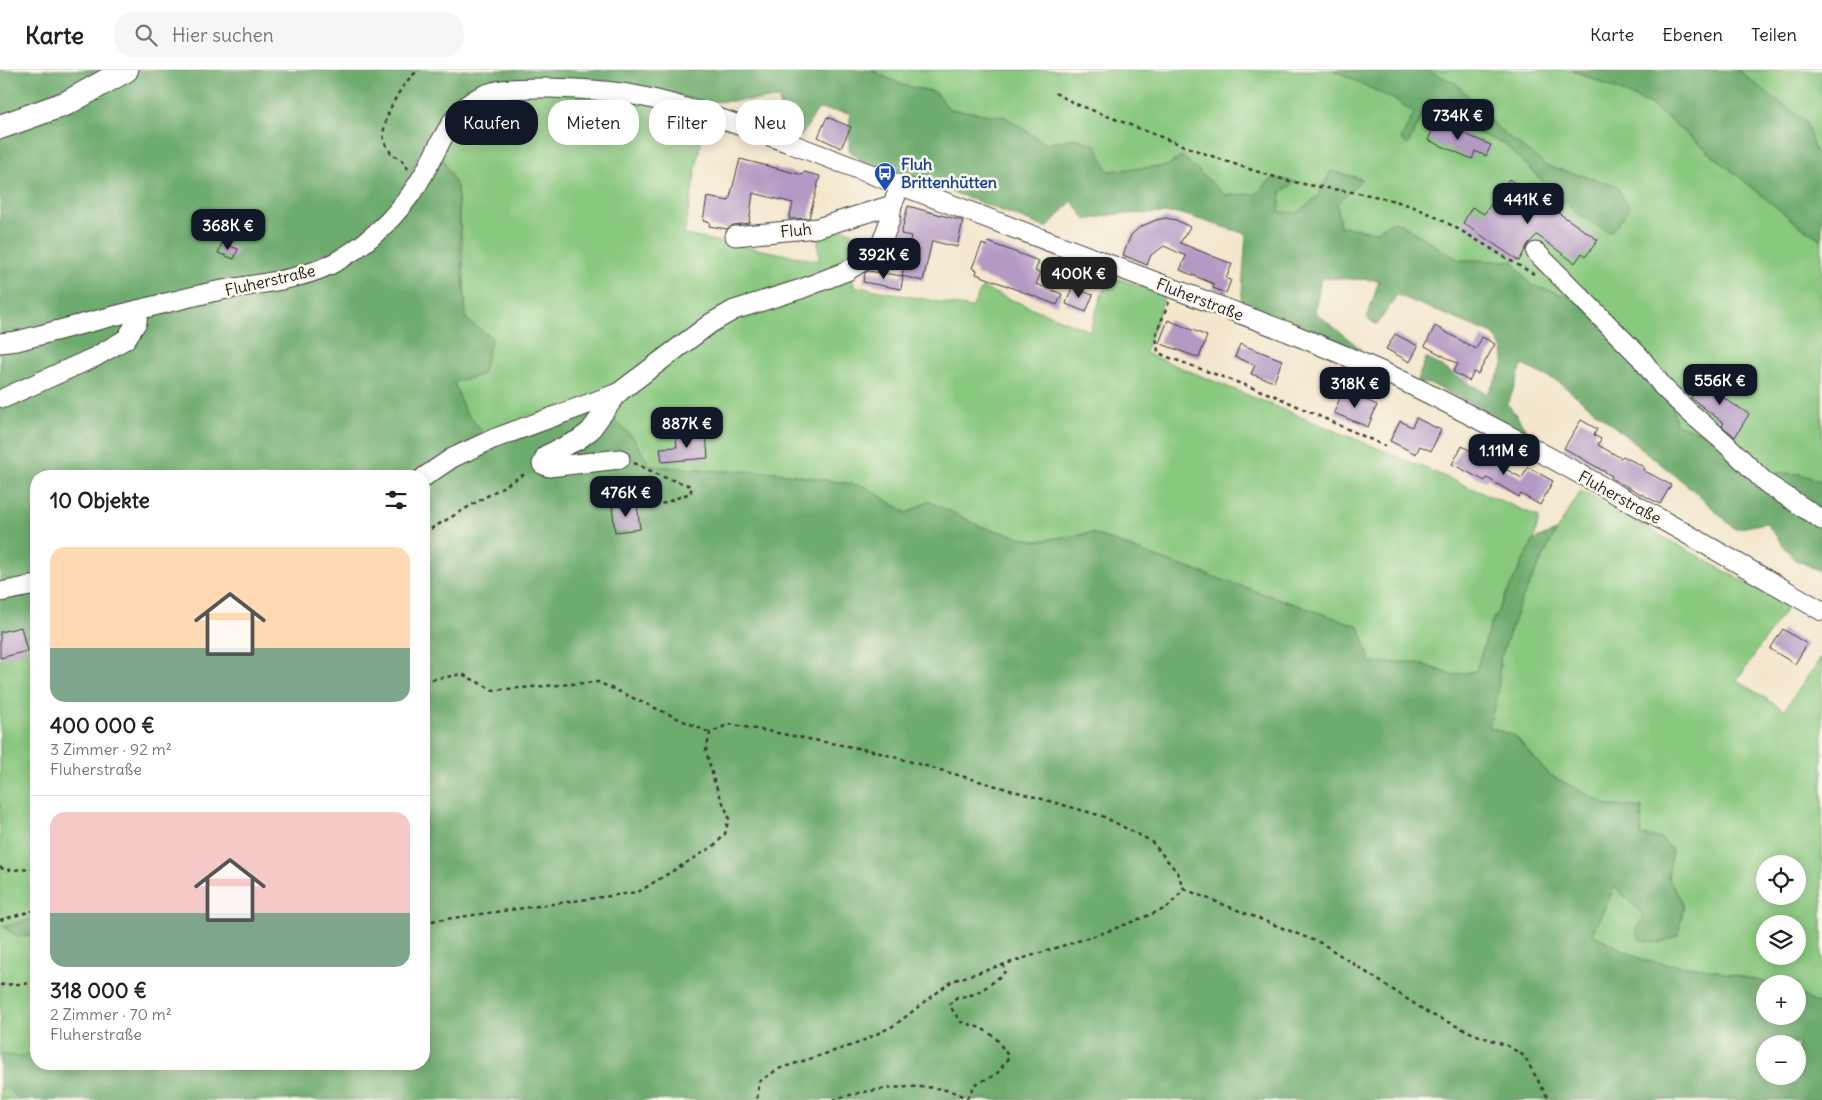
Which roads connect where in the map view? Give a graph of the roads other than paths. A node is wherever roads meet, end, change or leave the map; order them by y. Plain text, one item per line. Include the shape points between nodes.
1 (126, 70) edge
2 (0, 127) edge
3 (900, 186) junction
4 (892, 206) junction
5 (735, 236) dead end
6 (1536, 252) dead end
7 (138, 310) junction
8 (0, 343) edge
9 (618, 393) junction
10 (4, 398) dead end
11 (620, 459) road end
12 (430, 473) edge
13 (1822, 520) edge
14 (30, 586) edge
15 (0, 592) edge
16 (1822, 611) edge

1 - 2 main road via 67,103
3 - 4 street
3 - 7 street, Fluherstraße via 712,115 642,96 589,90 508,89 475,99 461,111 398,214 338,261 309,273
3 - 16 street, Fluherstraße via 1288,332 1406,383 1542,453
4 - 5 street, Fluh via 817,228
4 - 9 street via 882,242 868,258 848,271 734,310 711,322
6 - 13 street via 1640,357 1662,387 1766,483
7 - 8 street, Fluherstraße
7 - 10 street via 137,322 126,339 95,357
9 - 11 street via 590,431 546,455 542,464 549,467
9 - 12 street via 493,439 452,458
14 - 15 street

